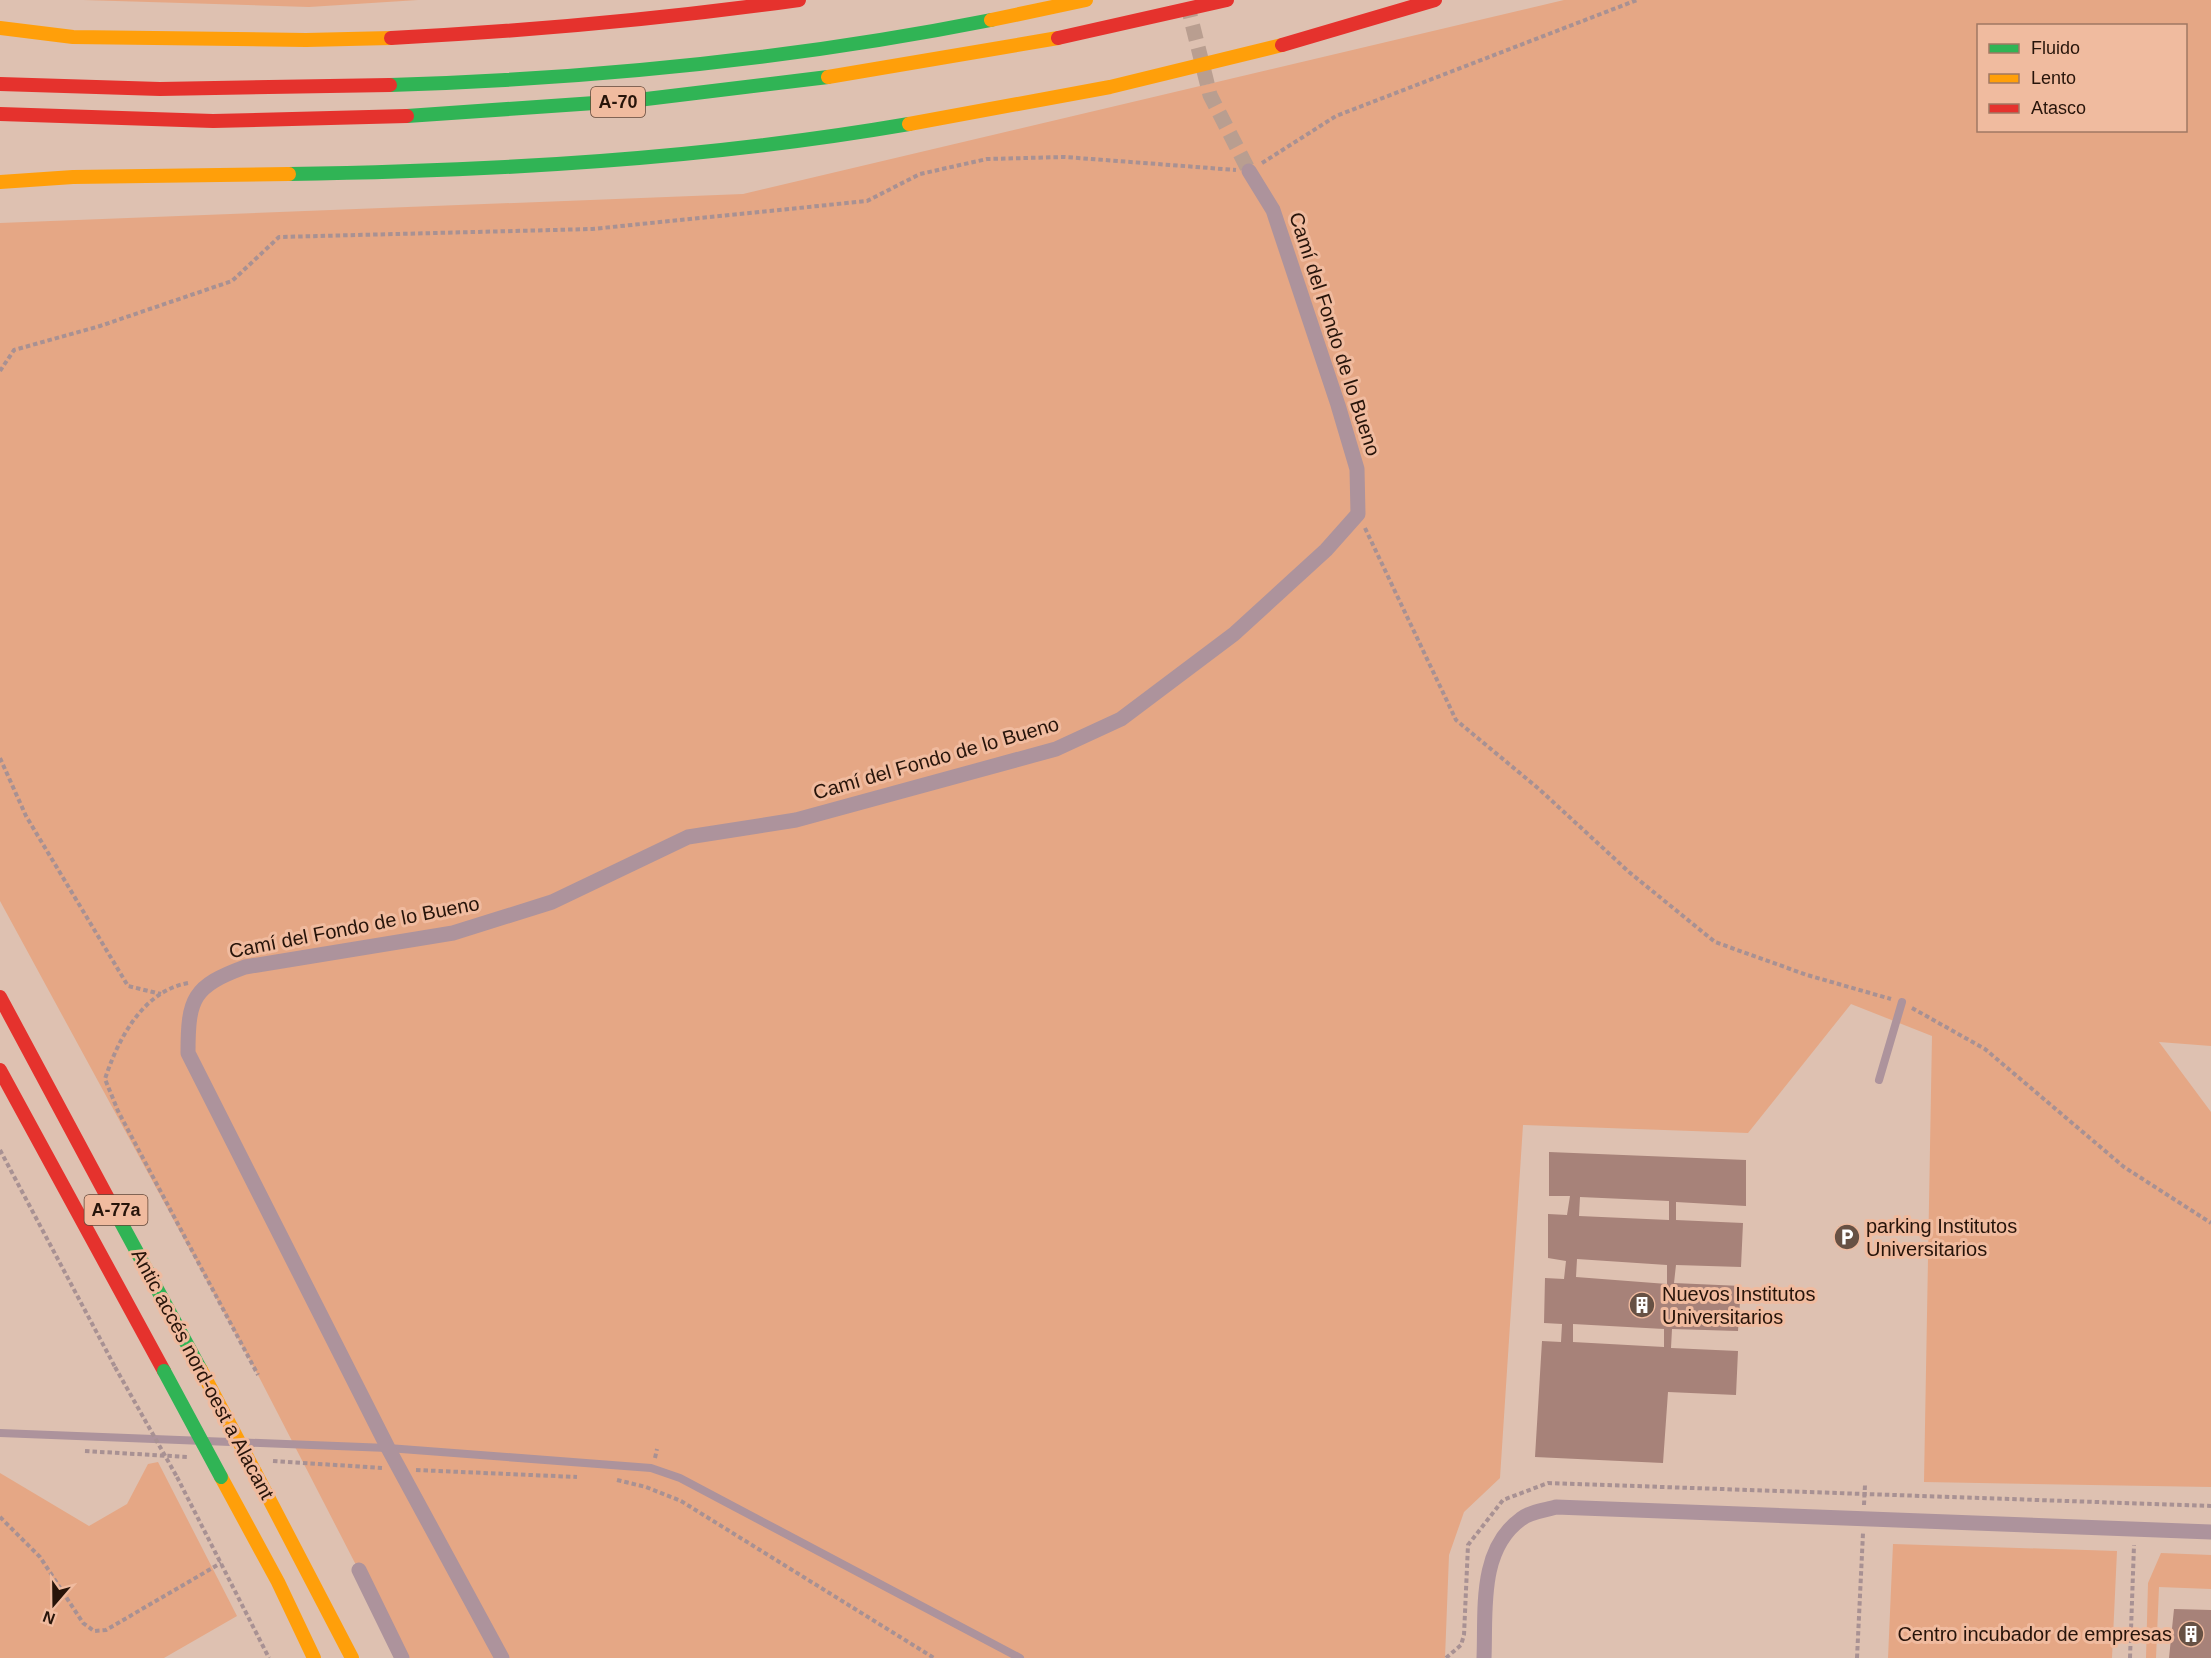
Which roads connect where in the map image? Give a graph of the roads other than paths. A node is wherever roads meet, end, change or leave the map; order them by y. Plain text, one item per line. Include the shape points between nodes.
1 (799, 0) edge
2 (1086, 0) edge
3 (1227, 0) edge
4 (1435, 0) edge
5 (2, 28) edge
6 (0, 84) edge
7 (0, 114) edge
8 (0, 170) edge
9 (1249, 171) tunnel mouth
10 (71, 177) junction
11 (0, 182) edge
12 (0, 997) edge
13 (1902, 1002) road end
14 (0, 1070) edge
15 (1879, 1080) dead end
16 (0, 1433) edge
17 (388, 1448) junction
18 (2211, 1532) edge
19 (359, 1570) dead end
20 (1484, 1651) edge
21 (314, 1658) edge
22 (352, 1658) edge
23 (402, 1658) edge
24 (502, 1658) edge
25 (1020, 1658) edge
26 (1473, 1658) edge

1 - 5 main road via 671,17 386,38 73,37
2 - 6 main road, A-70 via 982,21 748,58 546,78 264,89
3 - 7 main road, A-70 via 966,55 659,98 414,115 236,121
4 - 10 main road via 1300,41 1161,76 966,114 787,142 553,165 401,173
8 - 10 main road
9 - 17 street, Camí del Fondo de lo Bueno via 1273,210 1334,394 1357,469 1358,514 1326,550 1234,634 1121,719 1056,749 796,820 688,837 552,902 453,933 245,967 215,978 193,1002 188,1053
10 - 11 main road
12 - 22 main road, Antic accés nord-oest a Alacant / A-77a, bridge
13 - 15 lane
14 - 21 main road, Antic accés nord-oest a Alacant / A-77a, bridge via 278,1582
16 - 17 lane
17 - 24 street
17 - 25 lane via 651,1468 680,1478
18 - 20 street via 1556,1507 1522,1517 1494,1553 1489,1569
19 - 23 street
20 - 26 street

